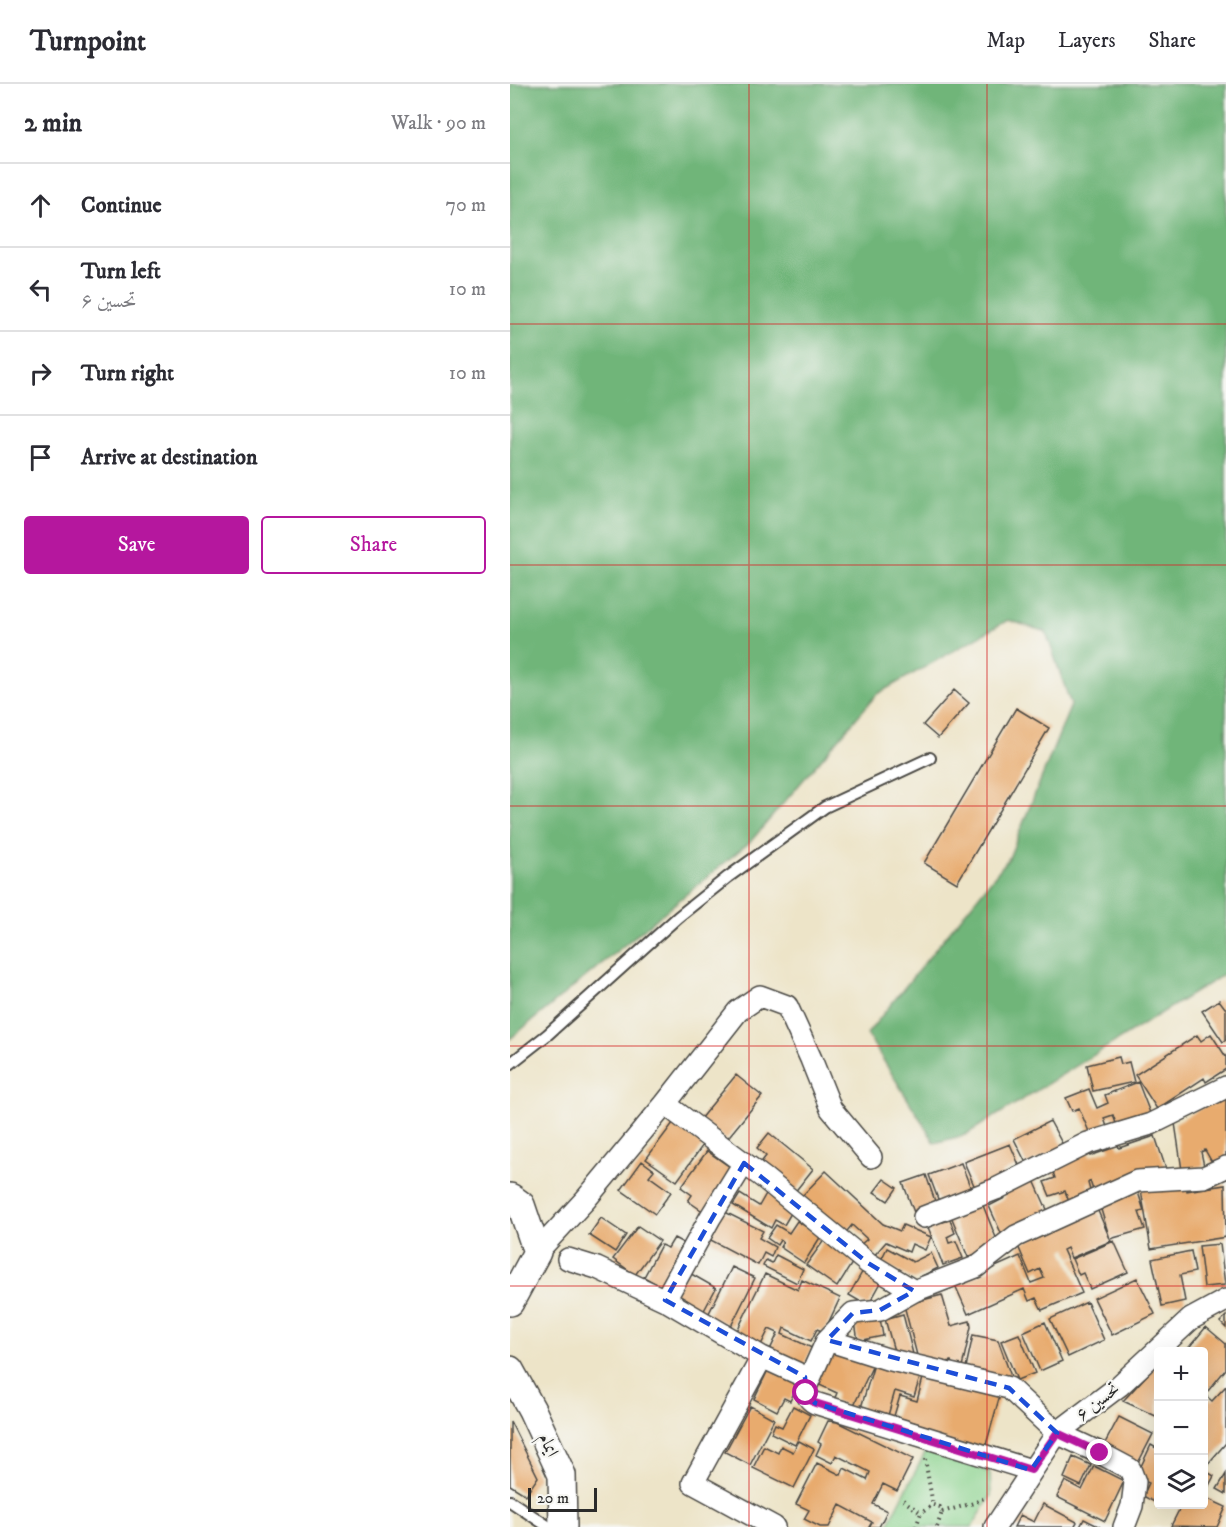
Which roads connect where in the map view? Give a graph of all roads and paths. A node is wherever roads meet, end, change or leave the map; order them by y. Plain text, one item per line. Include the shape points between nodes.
1 (930, 758) dead end
2 (510, 1064) edge
3 (1226, 1087) edge
4 (665, 1104) junction
5 (871, 1158) dead end
6 (744, 1163) junction
7 (1226, 1167) edge
8 (510, 1197) edge
9 (924, 1217) dead end
10 (537, 1252) junction
11 (568, 1259) dead end
12 (914, 1291) junction
13 (665, 1300) junction
14 (1226, 1300) edge
15 (510, 1302) edge
16 (827, 1340) junction
17 (762, 1357) junction
18 (510, 1370) edge
19 (810, 1379) junction
20 (1057, 1433) junction
21 (923, 1452) dead end
22 (1031, 1470) junction
23 (986, 1497) dead end
24 (903, 1500) dead end
25 (510, 1501) edge
26 (933, 1505) junction
27 (942, 1512) junction
28 (921, 1513) junction
29 (549, 1527) edge
30 (563, 1527) edge
31 (774, 1527) edge
32 (916, 1527) edge
33 (937, 1527) edge
34 (995, 1527) edge
35 (1124, 1527) edge

1 - 2 lane via 825,807 737,870
3 - 9 street via 1151,1124 1088,1143 996,1189
4 - 5 street via 738,1011 760,996 787,1006 831,1110
4 - 6 street
4 - 10 street
6 - 12 street via 868,1263
6 - 13 street
7 - 12 street via 1204,1177 1137,1181 1016,1236 975,1267
8 - 10 street via 521,1205
10 - 15 street
11 - 13 street via 597,1268
12 - 16 street via 880,1310 853,1313
13 - 17 street
14 - 20 street, تحسین ۶ via 1191,1319 1119,1386
16 - 19 street
16 - 20 street via 887,1359 1009,1388
17 - 19 street
17 - 31 street via 693,1483
18 - 30 street, ایمام via 562,1475
19 - 22 street via 806,1393 815,1403
20 - 22 street, تحسین ۶
20 - 35 street via 1130,1469 1135,1482
21 - 26 path
22 - 34 street, تحسین ۶
23 - 27 path
24 - 28 path
25 - 29 lane
26 - 27 path
26 - 28 path
27 - 33 path
28 - 32 path

